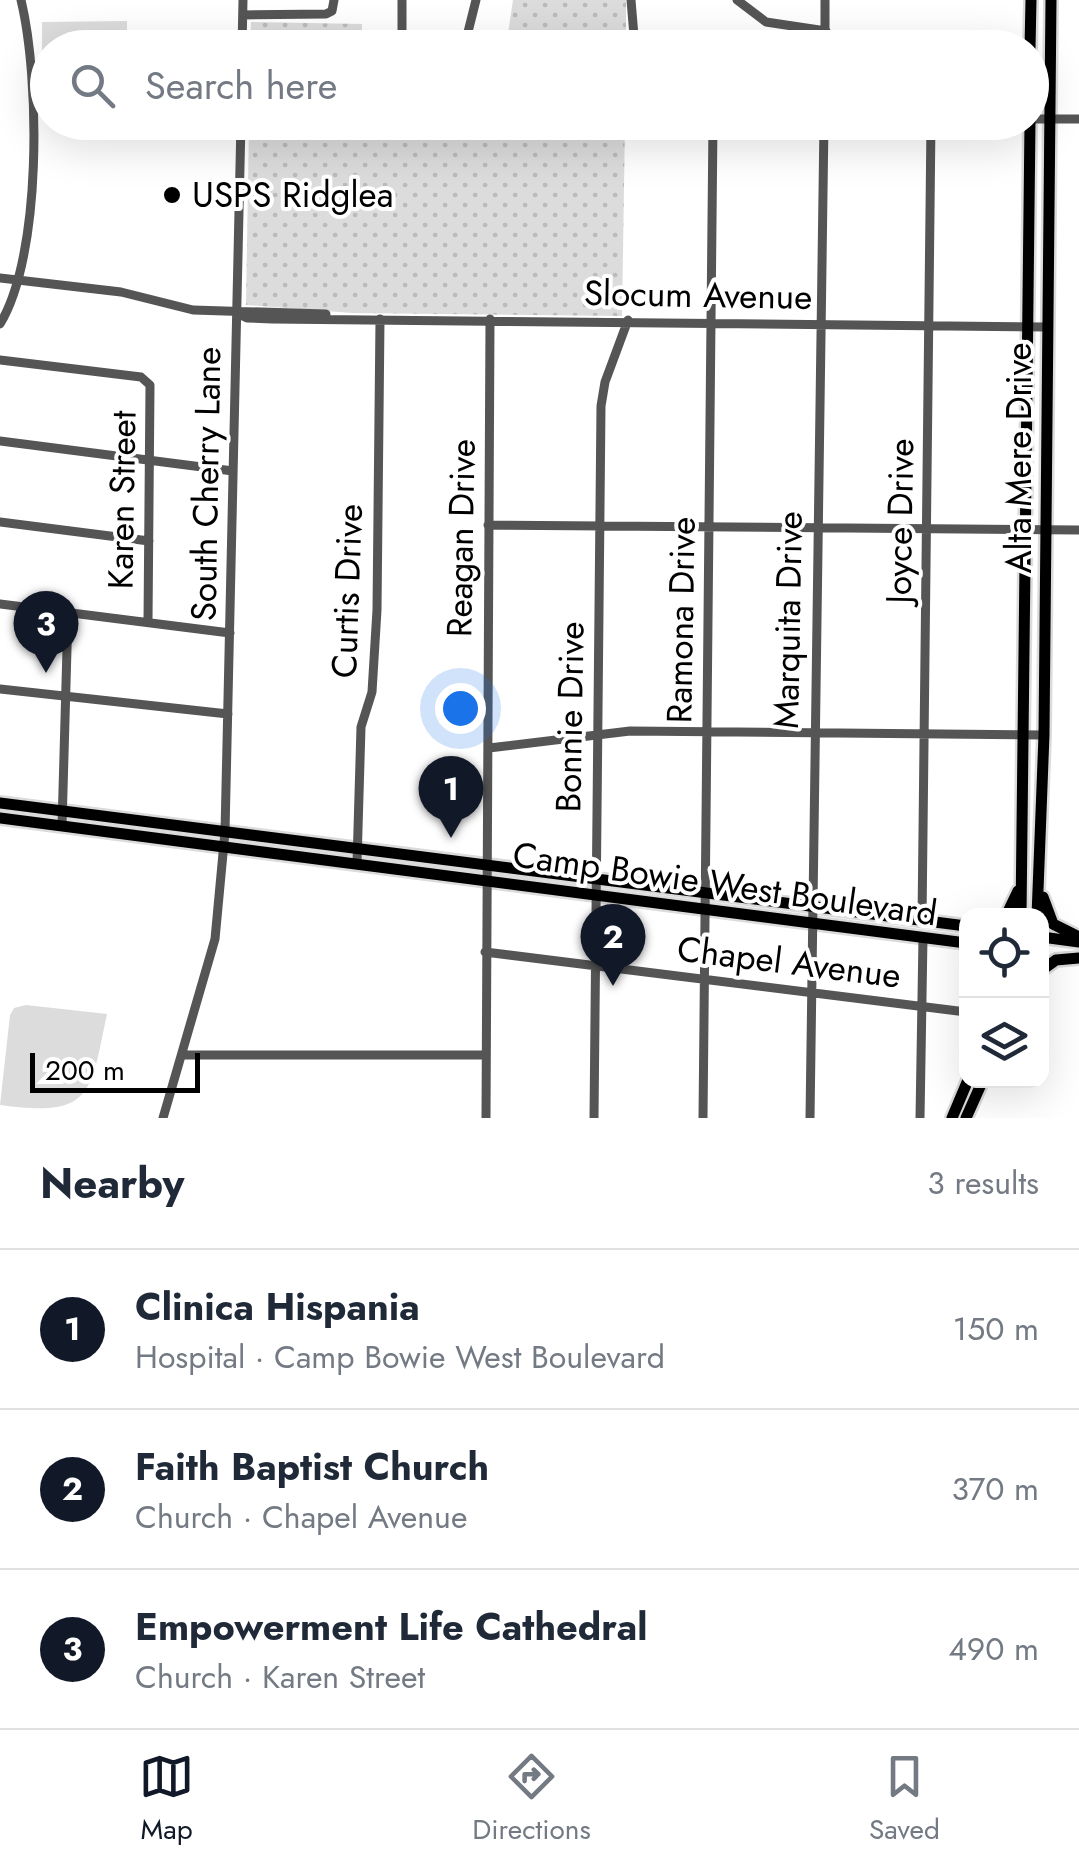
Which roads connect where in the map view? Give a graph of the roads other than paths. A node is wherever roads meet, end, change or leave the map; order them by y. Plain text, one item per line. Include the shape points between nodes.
1 (21, 0) edge
2 (243, 0) edge
3 (334, 0) edge
4 (402, 0) edge
5 (476, 0) edge
6 (631, 0) edge
7 (738, 0) edge
8 (825, 0) edge
9 (1031, 0) edge
10 (1048, 2) edge
11 (242, 15) junction
12 (242, 30) edge
13 (402, 30) edge
14 (468, 30) edge
15 (633, 30) edge
16 (819, 30) edge
17 (826, 30) edge
18 (1030, 30) edge
19 (1048, 30) edge
20 (30, 64) edge
21 (1049, 119) edge
22 (1079, 119) edge
23 (32, 140) edge
24 (241, 140) edge
25 (712, 140) edge
26 (824, 140) edge
27 (931, 140) edge
28 (1031, 140) edge
29 (1049, 140) edge
30 (0, 278) edge
31 (18, 280) junction
32 (237, 312) junction
33 (380, 318) junction
34 (490, 319) junction
35 (628, 320) junction
36 (0, 324) edge
37 (711, 324) junction
38 (820, 325) junction
39 (930, 326) junction
40 (1029, 327) junction
41 (1047, 327) junction
42 (0, 360) edge
43 (0, 441) edge
44 (151, 460) junction
45 (233, 470) junction
46 (0, 522) edge
47 (488, 525) junction
48 (600, 527) junction
49 (710, 528) junction
50 (817, 529) junction
51 (927, 529) junction
52 (1028, 530) junction
53 (1046, 530) junction
54 (1079, 530) edge
55 (149, 541) junction
56 (0, 604) edge
57 (68, 613) junction
58 (148, 622) junction
59 (230, 633) junction
60 (0, 690) edge
61 (67, 696) junction
62 (228, 714) junction
63 (707, 731) junction
64 (598, 733) junction
65 (814, 733) junction
66 (926, 734) junction
67 (1026, 734) junction
68 (1044, 734) junction
69 (489, 748) junction
70 (0, 803) edge
71 (63, 811) junction
72 (0, 818) edge
73 (62, 826) junction
74 (226, 832) junction
75 (224, 847) junction
76 (358, 857) junction
77 (1023, 872) junction
78 (485, 873) junction
79 (1039, 873) junction
80 (596, 879) junction
81 (705, 893) junction
82 (595, 895) junction
83 (705, 908) junction
84 (813, 908) junction
85 (1011, 908) edge
86 (1022, 908) edge
87 (1037, 908) edge
88 (922, 921) junction
89 (814, 924) junction
90 (959, 926) edge
91 (1049, 937) edge
92 (928, 938) junction
93 (1079, 939) edge
94 (959, 943) edge
95 (485, 952) junction
96 (1049, 955) edge
97 (1079, 958) edge
98 (594, 965) junction
99 (1049, 965) edge
100 (704, 979) junction
101 (812, 993) junction
102 (922, 1006) junction
103 (959, 1011) edge
104 (182, 1055) junction
105 (486, 1055) junction
106 (965, 1088) edge
107 (979, 1088) edge
108 (163, 1118) edge
109 (486, 1118) edge
110 (594, 1118) edge
111 (703, 1118) edge
112 (810, 1118) edge
113 (920, 1118) edge
114 (952, 1118) edge
115 (966, 1118) edge

1 - 20 street
2 - 11 street
3 - 11 street via 330,13
4 - 13 street
5 - 14 street
6 - 15 street
7 - 16 street via 766,22
8 - 17 street
9 - 18 main road
10 - 19 main road, Alta Mere Drive
11 - 12 street
21 - 22 street
23 - 31 street
24 - 32 street, South Cherry Lane
25 - 37 street, Ramona Drive
26 - 38 street, Marquita Drive
27 - 39 street, Joyce Drive
28 - 40 main road, Alta Mere Drive
29 - 41 main road, Alta Mere Drive
30 - 31 street, Slocum Avenue
31 - 32 street, Slocum Avenue
31 - 36 street
32 - 33 street, Slocum Avenue via 247,318
32 - 45 street, South Cherry Lane
33 - 34 street, Slocum Avenue
33 - 76 street, Curtis Drive via 377,610 372,692 361,727
34 - 35 street, Slocum Avenue
34 - 47 street, Reagan Drive
35 - 37 street, Slocum Avenue
35 - 48 street, Bonnie Drive via 604,382
37 - 38 street, Slocum Avenue
37 - 49 street, Ramona Drive
38 - 39 street, Slocum Avenue
38 - 50 street, Marquita Drive
39 - 40 street, Slocum Avenue
39 - 51 street, Joyce Drive
40 - 41 street, Slocum Avenue
40 - 52 main road, Alta Mere Drive
41 - 53 main road, Alta Mere Drive
42 - 44 street, Karen Street via 146,380 152,390
43 - 44 street
44 - 45 street
44 - 55 street, Karen Street
45 - 59 street, South Cherry Lane
46 - 55 street
47 - 48 street
47 - 69 street, Reagan Drive
48 - 49 street
48 - 64 street, Bonnie Drive
49 - 50 street
49 - 63 street, Ramona Drive
50 - 51 street
50 - 65 street, Marquita Drive
51 - 52 street
51 - 66 street, Joyce Drive
52 - 53 street
52 - 67 main road, Alta Mere Drive
53 - 54 street
53 - 68 main road, Alta Mere Drive
55 - 58 street, Karen Street
56 - 57 street
57 - 58 street
57 - 61 street, Karen Street
58 - 59 street
59 - 62 street, South Cherry Lane
60 - 61 street
61 - 62 street
61 - 71 street, Karen Street
62 - 74 street, South Cherry Lane
63 - 64 street
63 - 65 street
63 - 81 street, Ramona Drive
64 - 69 street
64 - 80 street, Bonnie Drive
65 - 66 street
65 - 84 street, Marquita Drive
66 - 67 street
66 - 88 street, Joyce Drive
67 - 68 street
67 - 77 main road, Alta Mere Drive
68 - 79 main road, Alta Mere Drive
69 - 78 street, Reagan Drive
70 - 71 main road, Camp Bowie West Boulevard
71 - 73 street, Karen Street
71 - 74 main road, Camp Bowie West Boulevard
72 - 73 main road, Camp Bowie West Boulevard
73 - 75 main road, Camp Bowie West Boulevard
74 - 75 street, South Cherry Lane
74 - 76 main road, Camp Bowie West Boulevard
75 - 76 main road, Camp Bowie West Boulevard
75 - 104 street, South Cherry Lane via 215,939
76 - 78 main road, Camp Bowie West Boulevard
77 - 85 main road
77 - 86 main road, Alta Mere Drive
78 - 80 main road, Camp Bowie West Boulevard
78 - 82 main road, Camp Bowie West Boulevard
78 - 95 street, Reagan Drive
79 - 87 main road, Alta Mere Drive
79 - 93 main road via 1050,919
80 - 81 main road, Camp Bowie West Boulevard
80 - 82 street, Bonnie Drive
81 - 83 street, Ramona Drive
81 - 84 main road, Camp Bowie West Boulevard
82 - 83 main road, Camp Bowie West Boulevard
82 - 98 street, Bonnie Drive
83 - 89 main road, Camp Bowie West Boulevard
83 - 100 street, Ramona Drive
84 - 88 main road, Camp Bowie West Boulevard
84 - 89 street, Marquita Drive
88 - 90 main road, Camp Bowie West Boulevard
89 - 92 main road, Camp Bowie West Boulevard
89 - 101 street, Marquita Drive
91 - 93 main road
92 - 94 main road, Camp Bowie West Boulevard
92 - 102 street
95 - 98 street, Chapel Avenue
95 - 105 street, Reagan Drive
96 - 97 main road
97 - 99 main road
98 - 100 street, Chapel Avenue
98 - 110 street, Bonnie Drive
100 - 101 street, Chapel Avenue
100 - 111 street, Ramona Drive
101 - 102 street, Chapel Avenue
101 - 112 street, Marquita Drive
102 - 103 street, Chapel Avenue
102 - 113 street
104 - 105 street
104 - 108 street, South Cherry Lane
105 - 109 street, Reagan Drive
106 - 114 main road
107 - 115 main road

